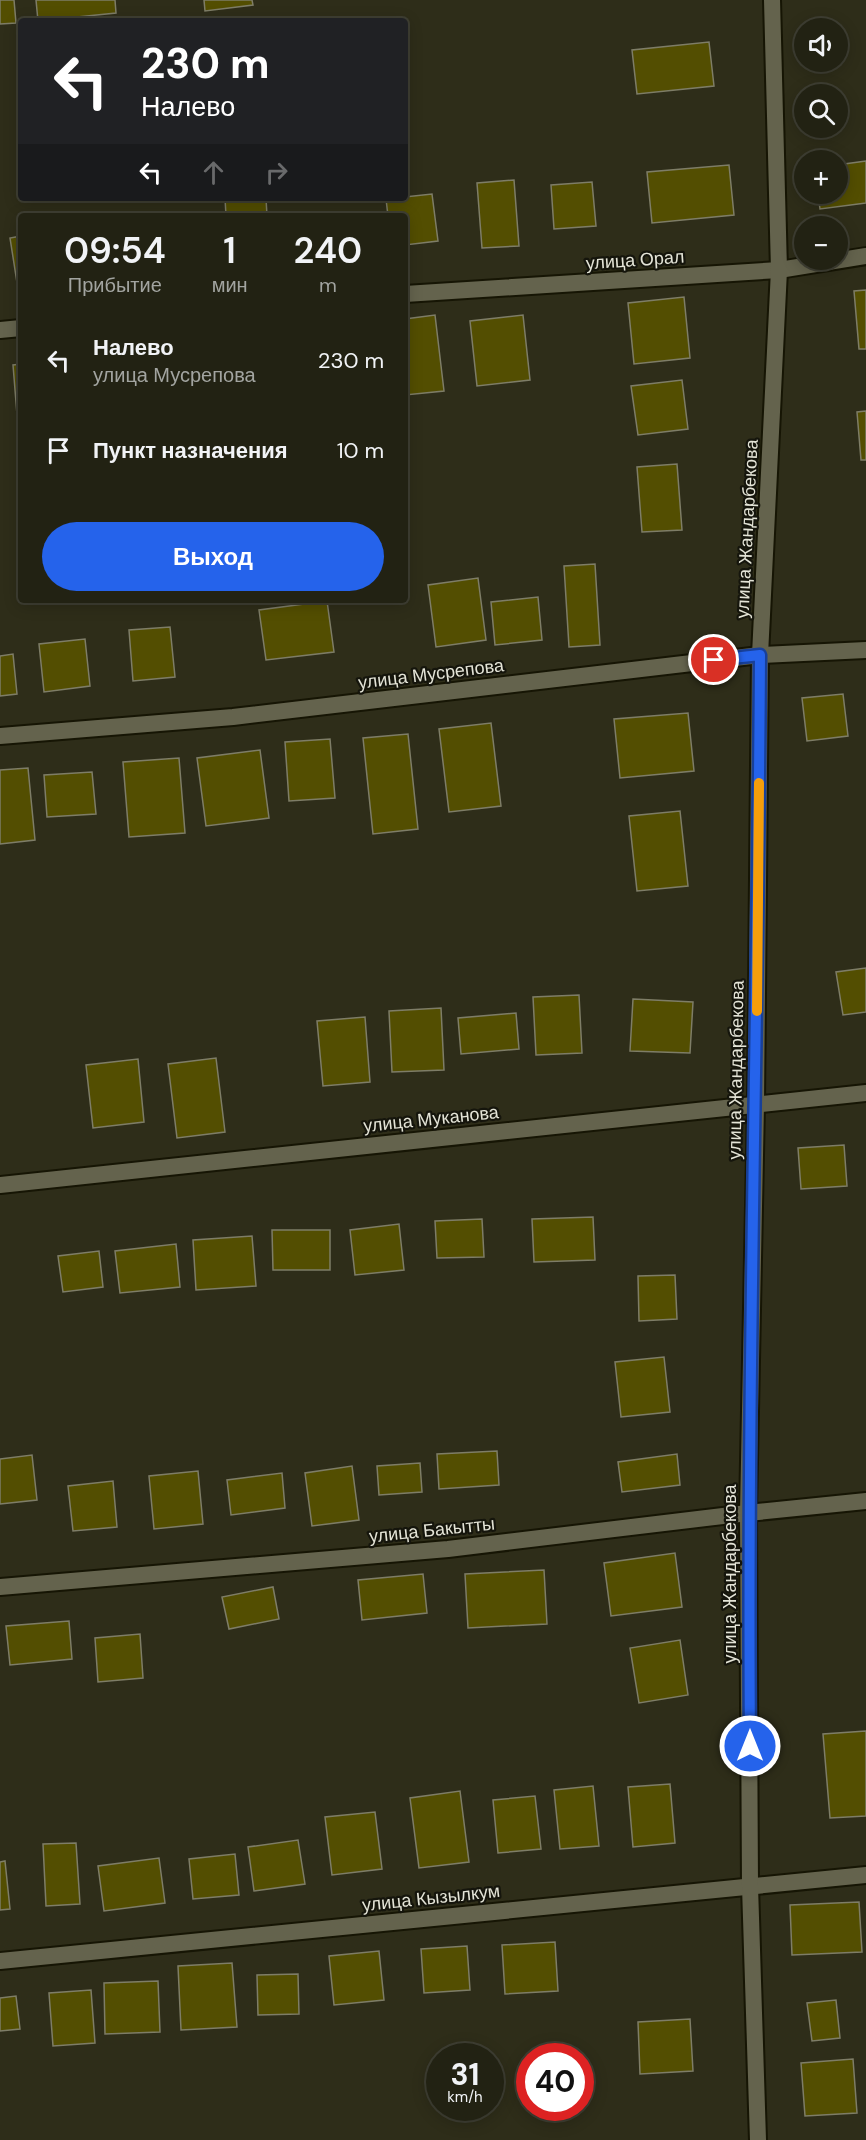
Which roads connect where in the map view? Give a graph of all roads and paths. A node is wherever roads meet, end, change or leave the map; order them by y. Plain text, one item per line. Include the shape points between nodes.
1 (771, 0) edge
2 (866, 256) edge
3 (779, 270) junction
4 (408, 294) edge
5 (18, 328) edge
6 (0, 330) edge
7 (866, 650) edge
8 (760, 655) junction
9 (0, 736) edge
10 (866, 1093) edge
11 (756, 1104) junction
12 (0, 1185) edge
13 (866, 1502) edge
14 (748, 1513) junction
15 (0, 1587) edge
16 (866, 1875) edge
17 (750, 1886) junction
18 (0, 1961) edge
19 (758, 2140) edge

1 - 3 street, улица Жандарбекова
2 - 3 street, улица Орал
3 - 4 street, улица Орал
3 - 8 street, улица Жандарбекова
5 - 6 street
7 - 8 street, улица Мусрепова
8 - 9 street, улица Мусрепова via 233,717
8 - 11 street, улица Жандарбекова
10 - 11 street, улица Муканова
11 - 12 street, улица Муканова
11 - 14 street, улица Жандарбекова
13 - 14 street, улица Бакытты
14 - 15 street, улица Бакытты via 448,1549
14 - 17 street, улица Жандарбекова
16 - 17 street, улица Кызылкум
17 - 18 street, улица Кызылкум
17 - 19 street, улица Жандарбекова

